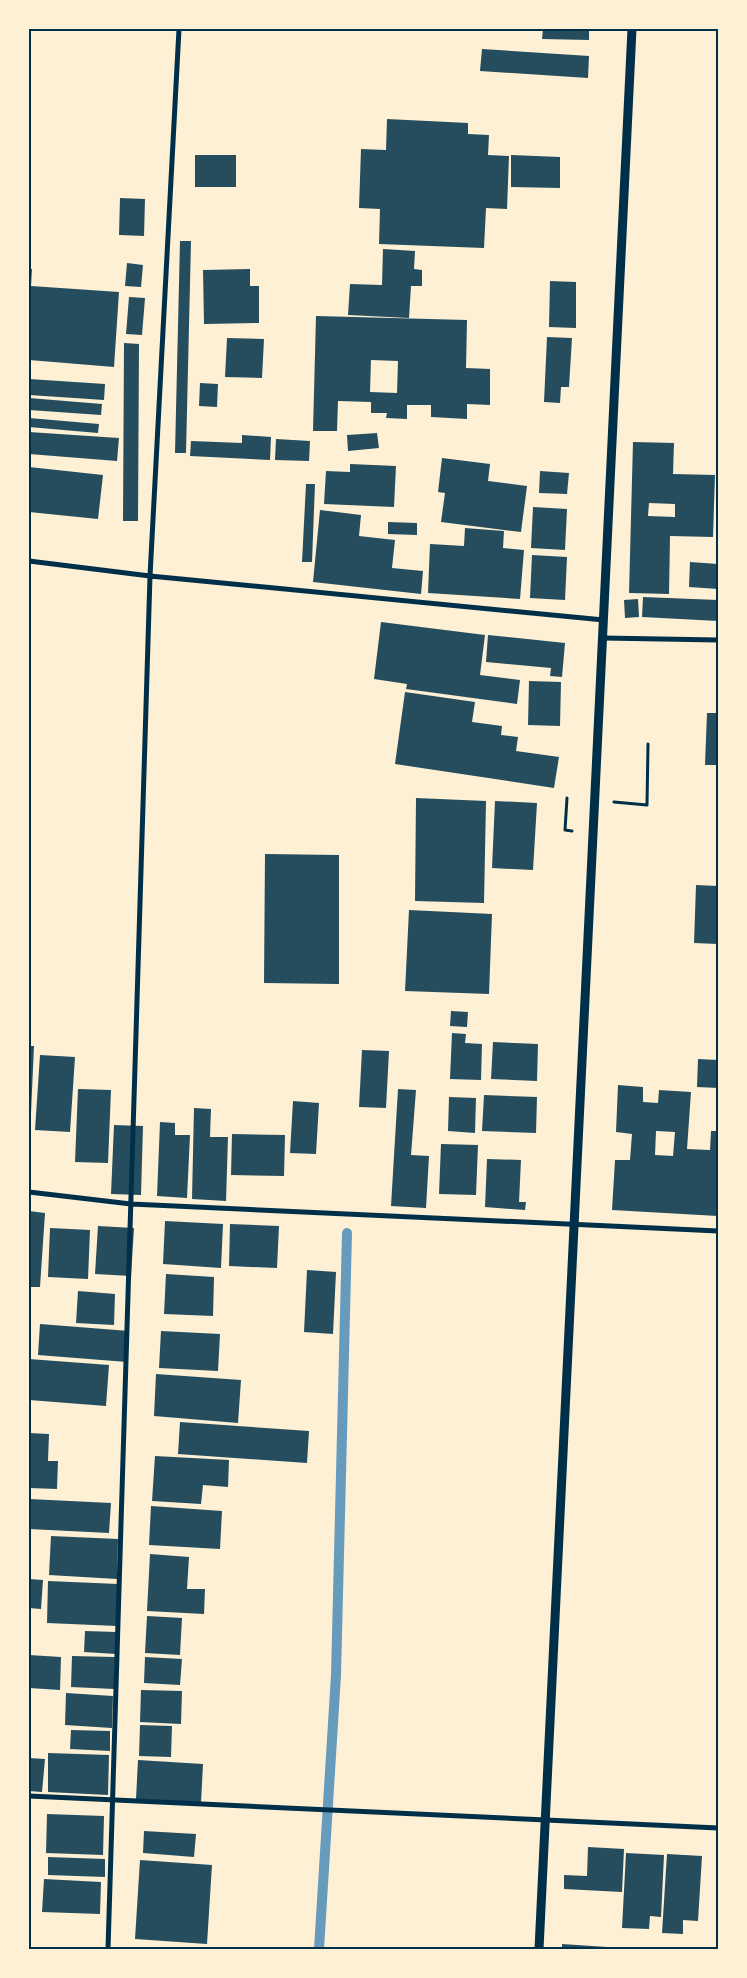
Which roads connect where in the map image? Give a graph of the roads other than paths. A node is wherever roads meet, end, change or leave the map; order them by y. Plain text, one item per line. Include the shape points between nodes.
1 (178, 29) edge
2 (632, 29) edge
3 (29, 561) edge
4 (150, 576) junction
5 (604, 620) junction
6 (602, 638) junction
7 (718, 640) edge
8 (29, 1192) edge
9 (131, 1204) junction
10 (574, 1224) junction
11 (718, 1230) edge
12 (29, 1796) edge
13 (113, 1800) junction
14 (546, 1820) junction
15 (718, 1828) edge
16 (108, 1949) edge
17 (539, 1949) edge

1 - 4 street
2 - 5 street
3 - 4 street
4 - 5 street
4 - 9 street
5 - 6 street
6 - 7 street
6 - 10 street
8 - 9 street
9 - 10 street
9 - 13 street
10 - 11 street
10 - 14 street
12 - 13 street
13 - 14 street
13 - 16 street
14 - 15 street
14 - 17 street

